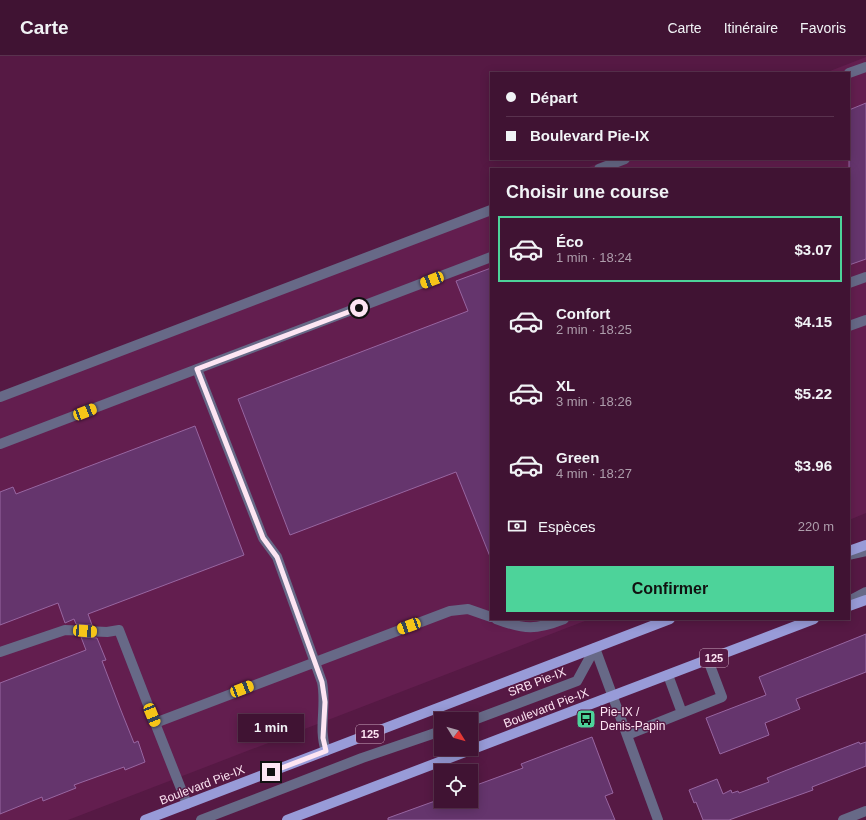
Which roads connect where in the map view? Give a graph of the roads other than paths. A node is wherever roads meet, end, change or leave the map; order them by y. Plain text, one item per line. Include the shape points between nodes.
1 (866, 67) edge
2 (850, 73) edge
3 (622, 160) edge
4 (602, 168) edge
5 (490, 210) edge
6 (490, 257) edge
7 (866, 277) edge
8 (850, 283) edge
9 (866, 320) edge
10 (850, 326) edge
11 (197, 369) junction
12 (0, 397) edge
13 (0, 444) edge
14 (866, 545) edge
15 (850, 551) edge
16 (866, 551) edge
17 (850, 555) edge
18 (866, 592) edge
19 (850, 600) edge
20 (866, 600) edge
21 (850, 606) edge
22 (490, 617) edge
23 (500, 620) edge
24 (561, 620) edge
25 (667, 620) edge
26 (811, 620) edge
27 (595, 648) junction
28 (0, 652) edge
29 (708, 660) junction
30 (315, 661) junction
31 (668, 675) junction
32 (613, 696) junction
33 (682, 713) junction
34 (478, 718) edge
35 (155, 723) junction
36 (434, 733) edge
37 (627, 735) junction
38 (326, 751) junction
39 (187, 804) junction
40 (866, 811) edge
41 (145, 820) edge
42 (201, 820) edge
43 (287, 820) edge
44 (658, 820) edge
45 (843, 820) edge

1 - 2 street
3 - 4 street
5 - 12 street
6 - 11 street
7 - 8 street
9 - 10 street
11 - 13 street
11 - 30 street via 263,538 277,557
14 - 15 main road
16 - 17 street
18 - 19 street
20 - 21 main road
22 - 30 street via 468,609 457,609
23 - 24 street via 539,628
25 - 27 main road, Boulevard Pie-IX / 125
26 - 29 main road, Boulevard Pie-IX / 125
27 - 32 street
27 - 34 street, SRB Pie-IX via 578,681
27 - 38 main road, Boulevard Pie-IX / 125
28 - 35 street via 65,630 119,630
29 - 31 main road, Boulevard Pie-IX / 125
29 - 33 street via 722,697
30 - 35 street
30 - 38 street via 324,689 323,738
31 - 32 main road, Boulevard Pie-IX / 125
31 - 33 street
32 - 37 street
32 - 43 main road, Boulevard Pie-IX / 125
33 - 37 street
35 - 39 street
36 - 42 street via 362,758
37 - 44 street
38 - 39 main road, Boulevard Pie-IX / 125
39 - 41 main road, Boulevard Pie-IX / 125
40 - 45 street

